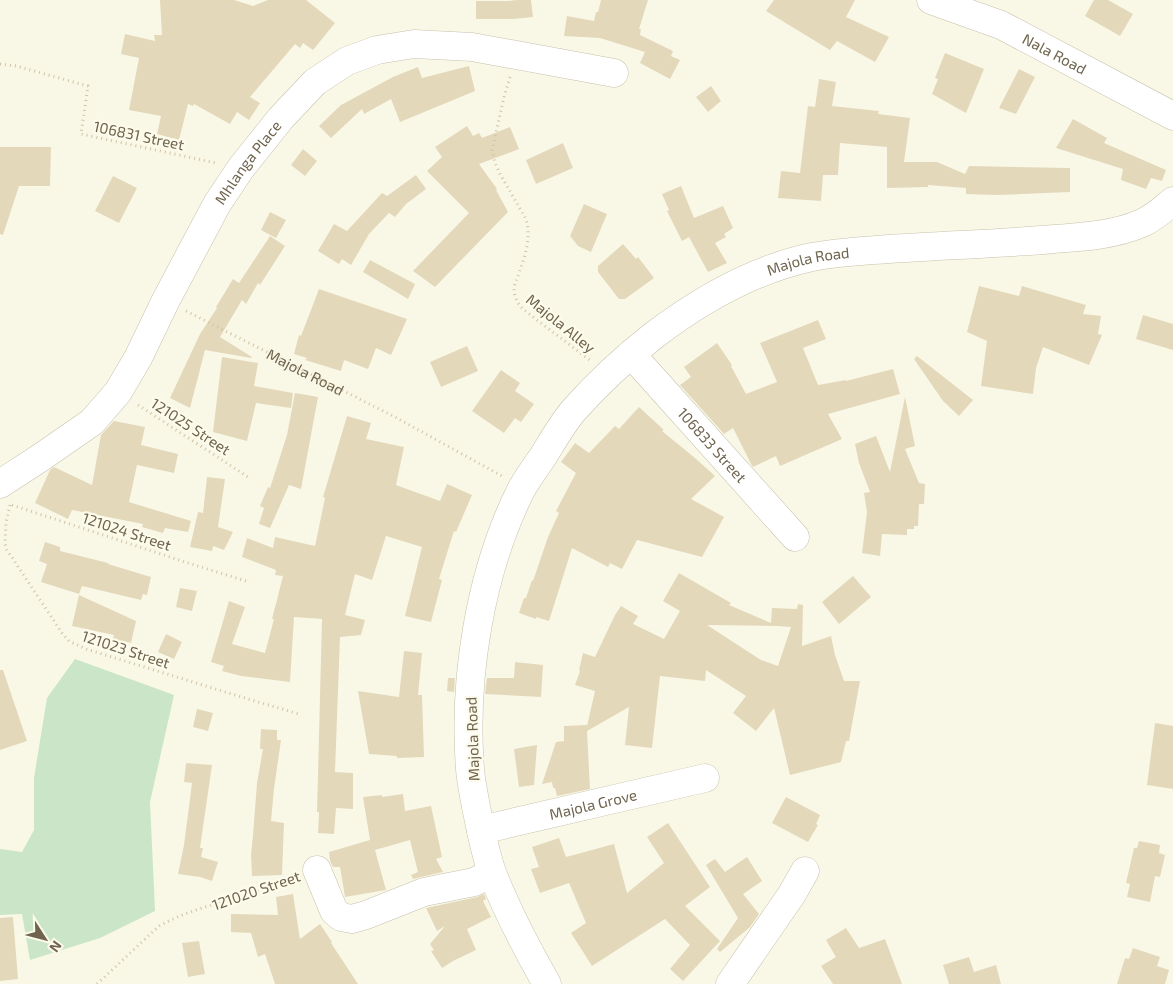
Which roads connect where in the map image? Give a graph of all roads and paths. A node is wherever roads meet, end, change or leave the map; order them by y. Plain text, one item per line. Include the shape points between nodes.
1 (931, 0) edge
2 (516, 55) junction
3 (0, 64) edge
4 (614, 73) dead end
5 (1173, 116) edge
6 (240, 168) junction
7 (1173, 201) edge
8 (166, 300) junction
9 (631, 354) junction
10 (609, 375) junction
11 (118, 392) junction
12 (251, 479) dead end
13 (522, 488) junction
14 (4, 496) edge
15 (794, 537) dead end
16 (249, 582) dead end
17 (299, 714) dead end
18 (705, 778) dead end
19 (481, 830) junction
20 (317, 870) joint
21 (805, 871) dead end
22 (492, 873) junction
23 (97, 984) edge
24 (547, 984) edge
25 (730, 984) edge

1 - 5 street, Nala Road via 1001,25
2 - 4 street, Mhlanga Place
2 - 6 street, Mhlanga Place via 472,47 414,44 377,50 347,61 308,89
2 - 10 path, Majola Alley via 492,151 500,174 528,227 529,240 514,287 516,300 524,310
3 - 6 path, 106831 Street via 88,86 81,134
6 - 8 street, Mhlanga Place
7 - 9 street, Majola Road via 1142,223 1114,232 1034,241 848,252 811,258 773,269 717,294 673,321
8 - 11 street, Mhlanga Place
8 - 13 path, Majola Road via 396,417
9 - 10 street, Majola Road
9 - 15 street, 106833 Street
10 - 13 street, Majola Road via 573,412
11 - 12 path, 121025 Street
11 - 14 street, Mhlanga Place via 92,422 40,458
13 - 19 street, Majola Road via 499,541 483,596 472,656 468,718 470,772
14 - 16 path, 121024 Street
14 - 17 path, 121023 Street via 5,544 69,641 94,652
18 - 19 street, Majola Grove
19 - 22 street, Majola Road
20 - 22 street, 121020 Street via 334,911 341,917 352,919 424,892 474,882
20 - 23 path, 121020 Street via 190,911 159,926
21 - 25 street
22 - 24 street, Majola Road

